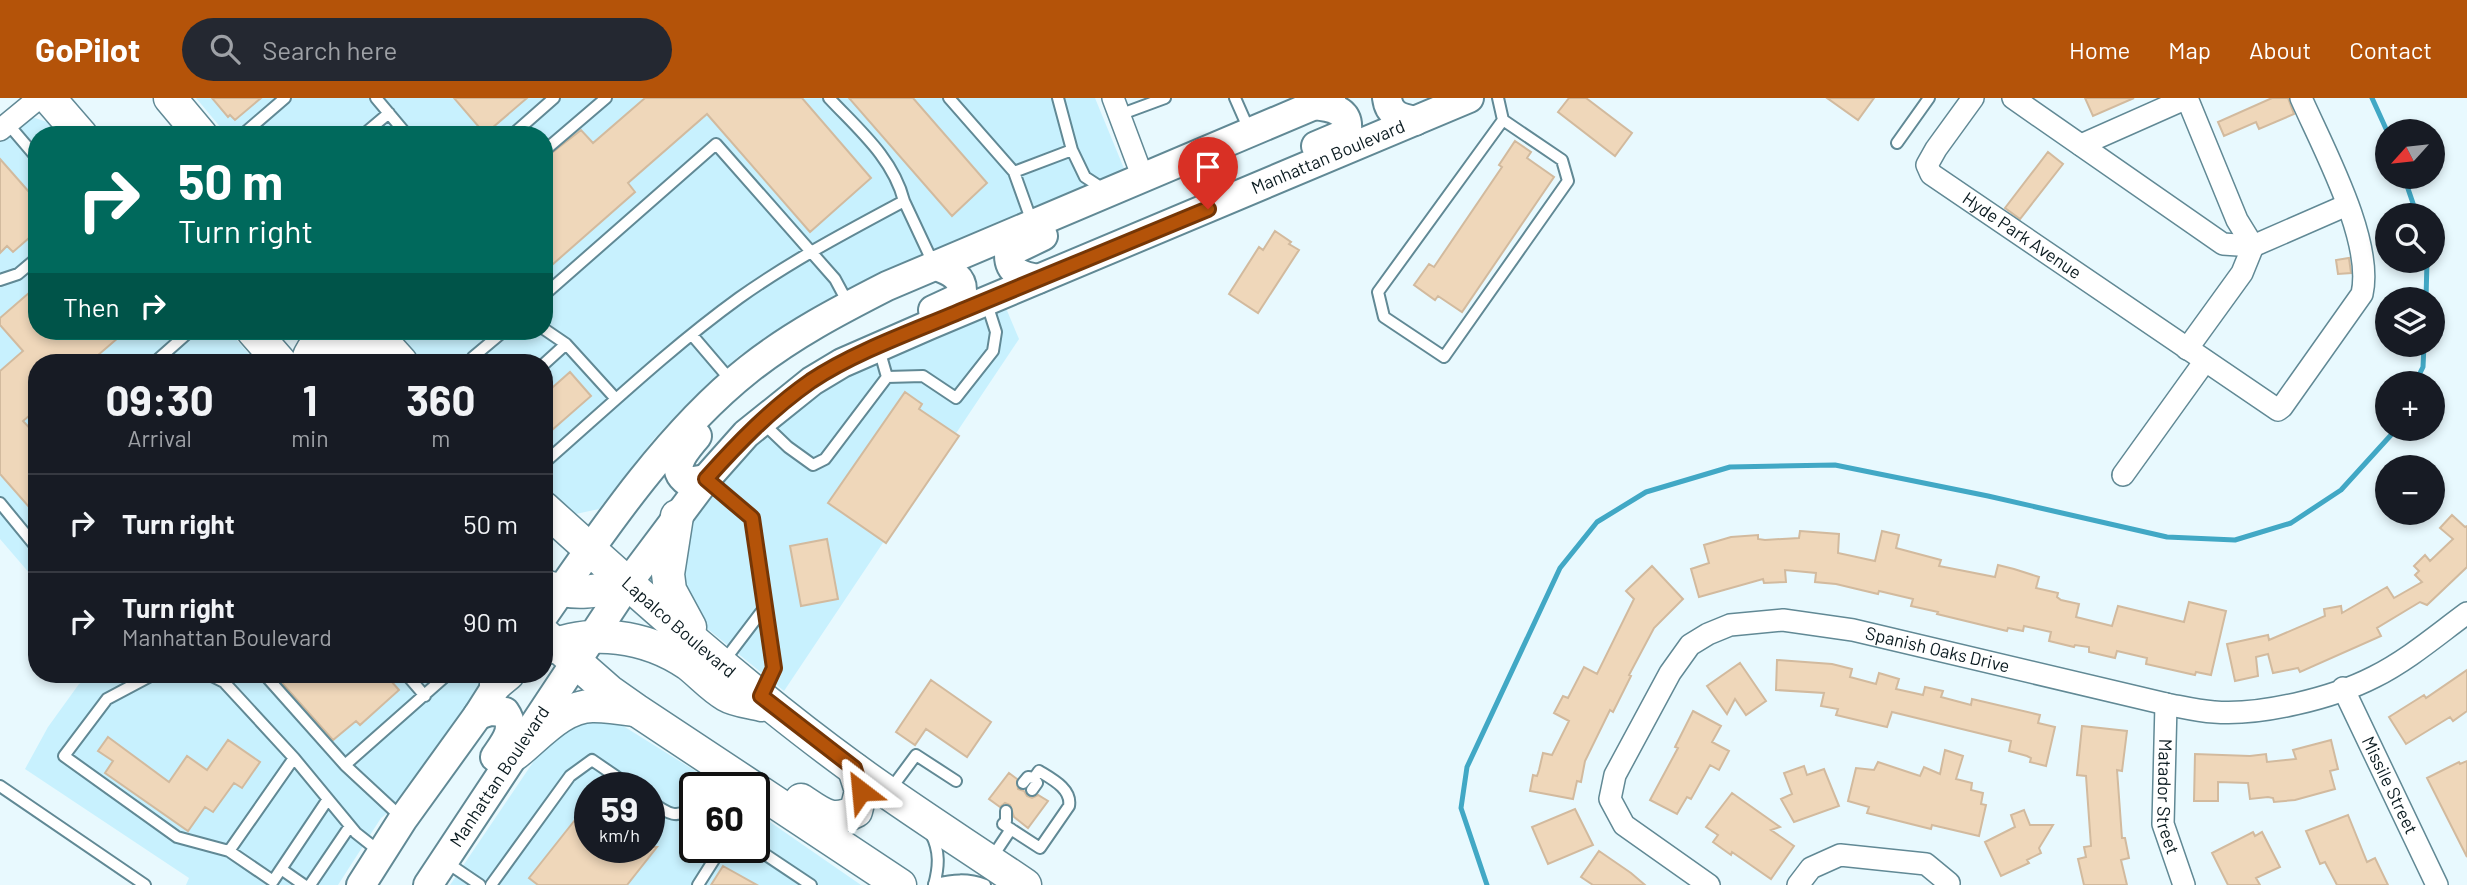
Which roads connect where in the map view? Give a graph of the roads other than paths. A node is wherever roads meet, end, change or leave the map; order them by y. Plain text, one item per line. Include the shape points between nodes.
1 (39, 98) edge
2 (48, 98) edge
3 (170, 98) edge
4 (285, 98) edge
5 (376, 98) edge
6 (554, 98) edge
7 (606, 98) edge
8 (829, 98) edge
9 (949, 98) edge
10 (1058, 98) edge
11 (1165, 98) edge
12 (1235, 98) edge
13 (1387, 98) edge
14 (1469, 98) edge
15 (1498, 98) edge
16 (1929, 98) edge
17 (1973, 98) edge
18 (2013, 98) edge
19 (2187, 98) edge
20 (2301, 98) edge
21 (1322, 102) edge
22 (1116, 106) edge
23 (389, 113) junction
24 (1503, 120) junction
25 (1415, 121) junction
26 (73, 126) edge
27 (193, 126) edge
28 (252, 126) edge
29 (374, 126) edge
30 (400, 126) edge
31 (522, 126) edge
32 (4, 127) edge
33 (1250, 132) junction
34 (553, 143) edge
35 (1897, 143) dead end
36 (2081, 145) junction
37 (28, 150) edge
38 (1072, 150) junction
39 (1014, 172) junction
40 (1143, 178) junction
41 (1110, 192) junction
42 (1232, 199) junction
43 (904, 201) junction
44 (2347, 205) junction
45 (1033, 224) junction
46 (2253, 246) junction
47 (811, 251) junction
48 (934, 265) junction
49 (28, 266) edge
50 (1038, 279) junction
51 (0, 280) edge
52 (553, 287) edge
53 (986, 301) junction
54 (849, 305) junction
55 (553, 335) edge
56 (692, 335) junction
57 (180, 340) edge
58 (261, 340) edge
59 (330, 340) edge
60 (342, 340) edge
61 (495, 340) edge
62 (379, 341) edge
63 (566, 344) junction
64 (878, 347) junction
65 (164, 354) edge
66 (273, 354) edge
67 (310, 354) edge
68 (393, 354) edge
69 (481, 354) edge
70 (2196, 355) junction
71 (553, 356) edge
72 (842, 363) junction
73 (887, 377) junction
74 (733, 383) junction
75 (617, 399) junction
76 (712, 402) junction
77 (761, 421) junction
78 (553, 455) edge
79 (2123, 475) dead end
80 (706, 479) junction
81 (0, 503) edge
82 (553, 516) edge
83 (677, 516) junction
84 (28, 537) edge
85 (590, 550) junction
86 (628, 583) junction
87 (765, 607) junction
88 (2467, 613) edge
89 (558, 627) edge
90 (711, 653) junction
91 (137, 683) edge
92 (225, 683) edge
93 (272, 683) edge
94 (414, 683) edge
95 (439, 683) edge
96 (497, 683) edge
97 (539, 683) edge
98 (2343, 688) junction
99 (425, 696) junction
100 (769, 703) junction
101 (2166, 704) junction
102 (636, 710) junction
103 (478, 715) junction
104 (515, 754) junction
105 (294, 758) junction
106 (345, 765) junction
107 (854, 768) junction
108 (710, 769) edge
109 (576, 772) edge
110 (610, 772) edge
111 (574, 773) edge
112 (956, 781) dead end
113 (0, 786) edge
114 (1028, 787) dead end
115 (889, 792) junction
116 (328, 799) junction
117 (920, 814) junction
118 (403, 818) junction
119 (350, 826) junction
120 (464, 829) junction
121 (229, 852) junction
122 (382, 853) junction
123 (770, 858) edge
124 (444, 860) junction
125 (712, 863) edge
126 (281, 869) junction
127 (987, 873) edge
128 (1949, 883) dead end
129 (145, 885) edge
130 (304, 885) edge
131 (310, 885) edge
132 (361, 885) edge
133 (428, 885) edge
134 (480, 885) edge
135 (491, 885) edge
136 (698, 885) edge
137 (811, 885) edge
138 (900, 885) edge
139 (934, 885) edge
140 (1025, 885) edge
141 (1709, 885) edge
142 (1798, 885) edge
143 (2184, 885) edge
144 (2437, 885) edge

1 - 32 street
2 - 26 main road
3 - 27 main road
4 - 28 lane
5 - 23 lane
6 - 31 lane
7 - 34 lane
8 - 43 lane via 883,157 899,181
9 - 39 lane
10 - 38 lane
11 - 22 lane
12 - 33 lane
13 - 25 street via 1393,113
14 - 25 street, Manhattan Boulevard
15 - 24 lane
16 - 35 lane
17 - 70 street, Hyde Park Avenue via 1927,165 1931,174
18 - 36 street
19 - 36 street
19 - 46 street via 2237,220
20 - 44 street
21 - 33 street, Manhattan Boulevard
21 - 42 street via 1345,115 1347,130 1255,173
22 - 40 street
23 - 29 lane
23 - 30 lane
24 - 24 lane via 1562,160 1568,181 1444,357 1384,317 1378,292
25 - 42 street, Manhattan Boulevard
32 - 37 lane
33 - 40 street, Manhattan Boulevard
36 - 46 street via 2223,244
38 - 39 lane
38 - 41 lane via 1085,177
39 - 45 lane
40 - 41 street, Manhattan Boulevard
41 - 45 street, Manhattan Boulevard
41 - 50 street via 1100,210 1009,255 1011,268 1019,275
42 - 50 street, Manhattan Boulevard
43 - 47 lane
43 - 48 lane
44 - 46 street
44 - 70 street, Hyde Park Avenue via 2365,279 2362,294 2283,407 2278,410
45 - 48 street, Manhattan Boulevard
46 - 70 street
47 - 52 lane via 716,144
47 - 54 lane via 835,279
47 - 56 lane
48 - 54 street, Manhattan Boulevard
48 - 72 street via 958,277 961,297 857,343
49 - 51 lane
50 - 53 street, Manhattan Boulevard
53 - 64 street, Manhattan Boulevard
53 - 73 lane via 996,332 993,351 956,398 923,376
54 - 74 street, Manhattan Boulevard via 776,349
55 - 63 lane
56 - 74 lane
56 - 75 lane
57 - 65 lane
58 - 66 main road
59 - 67 main road
60 - 62 main road via 351,344
61 - 69 lane
62 - 68 main road
63 - 71 lane
63 - 75 lane
64 - 72 street, Manhattan Boulevard
64 - 73 lane
70 - 79 street
72 - 77 street, Manhattan Boulevard
73 - 77 lane via 825,459 813,465
74 - 76 street, Manhattan Boulevard
75 - 78 lane
76 - 80 street via 678,468 688,482
76 - 85 street, Manhattan Boulevard via 678,437
77 - 80 street, Manhattan Boulevard
80 - 83 street, Manhattan Boulevard
80 - 87 lane via 752,518
81 - 84 lane
82 - 85 main road, Lapalco Boulevard
83 - 86 street, Manhattan Boulevard
83 - 90 main road via 670,590
85 - 86 main road, Lapalco Boulevard
85 - 89 street, Manhattan Boulevard
86 - 89 street, Manhattan Boulevard
86 - 89 main road via 591,592
86 - 90 main road, Lapalco Boulevard
87 - 90 lane
87 - 100 lane via 774,668
88 - 98 street, Spanish Oaks Drive via 2384,671
89 - 100 main road via 653,646 688,664 727,696
89 - 102 main road via 609,691
90 - 100 main road, Lapalco Boulevard
91 - 121 lane via 107,699 64,756 177,837
92 - 105 lane
93 - 106 lane
94 - 99 lane
95 - 99 lane
96 - 103 street
97 - 104 street, Manhattan Boulevard
98 - 101 street, Spanish Oaks Drive via 2294,705 2255,711 2214,713
98 - 144 street, Missile Street
99 - 106 lane
100 - 107 main road, Lapalco Boulevard
101 - 141 street, Spanish Oaks Drive via 1853,630 1783,620 1730,625 1690,645 1670,673 1615,775 1610,799 1624,825
101 - 143 street, Matador Street via 2163,824
102 - 104 main road via 592,705 575,709 561,715
102 - 108 main road
103 - 118 street
103 - 120 street via 505,712 511,726 508,738 470,795
104 - 120 street, Manhattan Boulevard
105 - 116 lane
105 - 121 lane
106 - 118 lane
107 - 108 main road via 861,791 856,811 832,818 747,763
107 - 115 main road, Lapalco Boulevard
108 - 138 main road
109 - 110 lane via 592,760
111 - 135 lane
112 - 115 lane via 916,755
113 - 129 lane
114 - 127 lane via 1028,777 1034,778 1039,771 1062,787 1069,806 1040,848 1009,820
115 - 117 main road, Lapalco Boulevard
116 - 119 lane
116 - 126 lane
117 - 127 main road, Lapalco Boulevard
117 - 139 lane via 935,841 939,861
118 - 122 street
119 - 122 lane
119 - 131 lane
120 - 124 street, Manhattan Boulevard
121 - 126 lane via 273,881
122 - 132 street
123 - 137 lane
124 - 133 street, Manhattan Boulevard
124 - 134 lane
125 - 136 lane
126 - 130 lane
127 - 139 lane via 974,881
127 - 140 main road, Lapalco Boulevard
128 - 142 street via 1926,864 1840,855 1811,868

